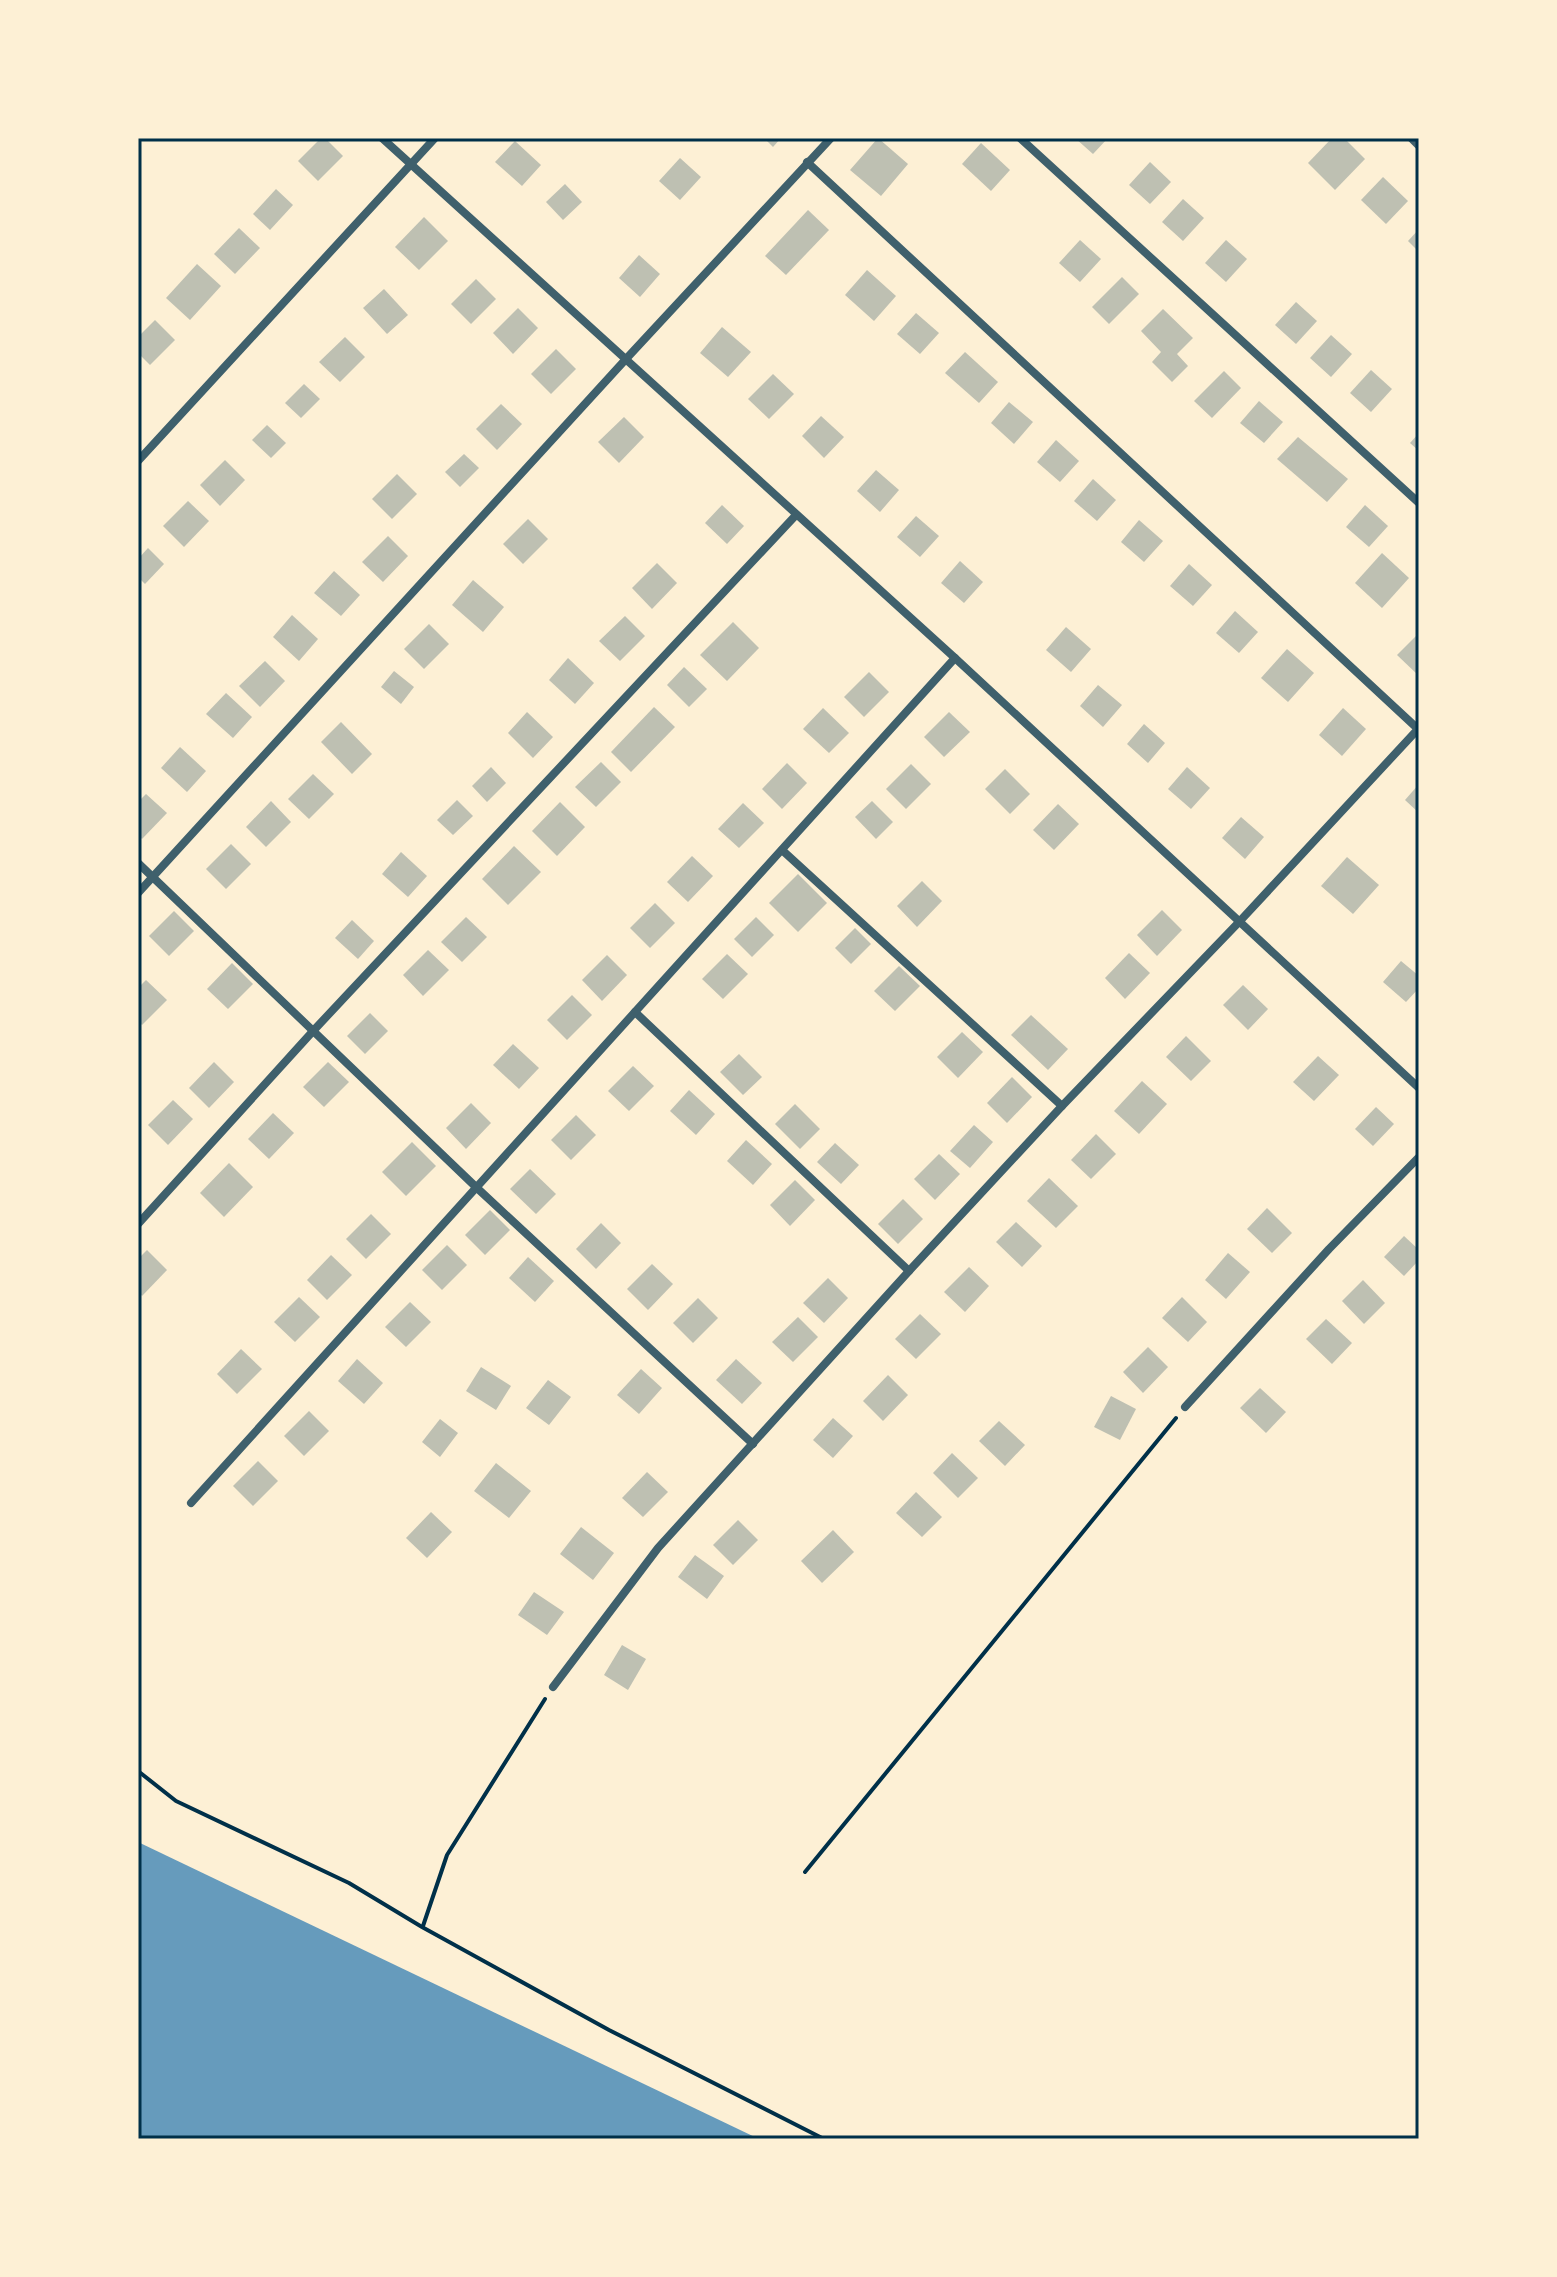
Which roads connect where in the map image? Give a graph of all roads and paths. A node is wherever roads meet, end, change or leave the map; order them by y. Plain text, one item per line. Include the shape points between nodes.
1 (382, 138) edge
2 (435, 138) edge
3 (831, 138) edge
4 (1020, 138) edge
5 (1411, 138) edge
6 (1419, 146) edge
7 (807, 162) junction
8 (411, 164) junction
9 (626, 359) junction
10 (138, 461) edge
11 (1419, 503) edge
12 (796, 515) junction
13 (955, 658) junction
14 (1419, 728) edge
15 (782, 850) junction
16 (138, 863) edge
17 (153, 877) junction
18 (138, 893) edge
19 (1240, 921) junction
20 (635, 1012) junction
21 (314, 1030) junction
22 (1419, 1088) edge
23 (1062, 1106) junction
24 (1419, 1157) edge
25 (477, 1188) junction
26 (138, 1224) edge
27 (909, 1271) junction
28 (1185, 1407) joint
29 (753, 1444) junction
30 (191, 1503) dead end
31 (553, 1687) joint
32 (138, 1771) edge
33 (805, 1872) dead end
34 (422, 1927) junction
35 (824, 2139) edge

1 - 8 street
2 - 8 street
3 - 7 street
4 - 11 street
5 - 6 street
7 - 9 street
7 - 14 street
8 - 9 street
8 - 10 street
9 - 12 street
9 - 17 street
12 - 13 street
12 - 21 street
13 - 15 street
13 - 19 street
14 - 19 street
15 - 20 street
15 - 23 street
16 - 17 street
17 - 18 street
17 - 21 street
19 - 22 street
19 - 23 street
20 - 25 street
20 - 27 street
21 - 25 street
21 - 26 street
23 - 27 street
24 - 28 street
25 - 29 street
25 - 30 street
27 - 29 street
28 - 33 path
29 - 31 street via 658,1548
31 - 34 path via 447,1855
32 - 34 path via 176,1801 349,1883
34 - 35 path

